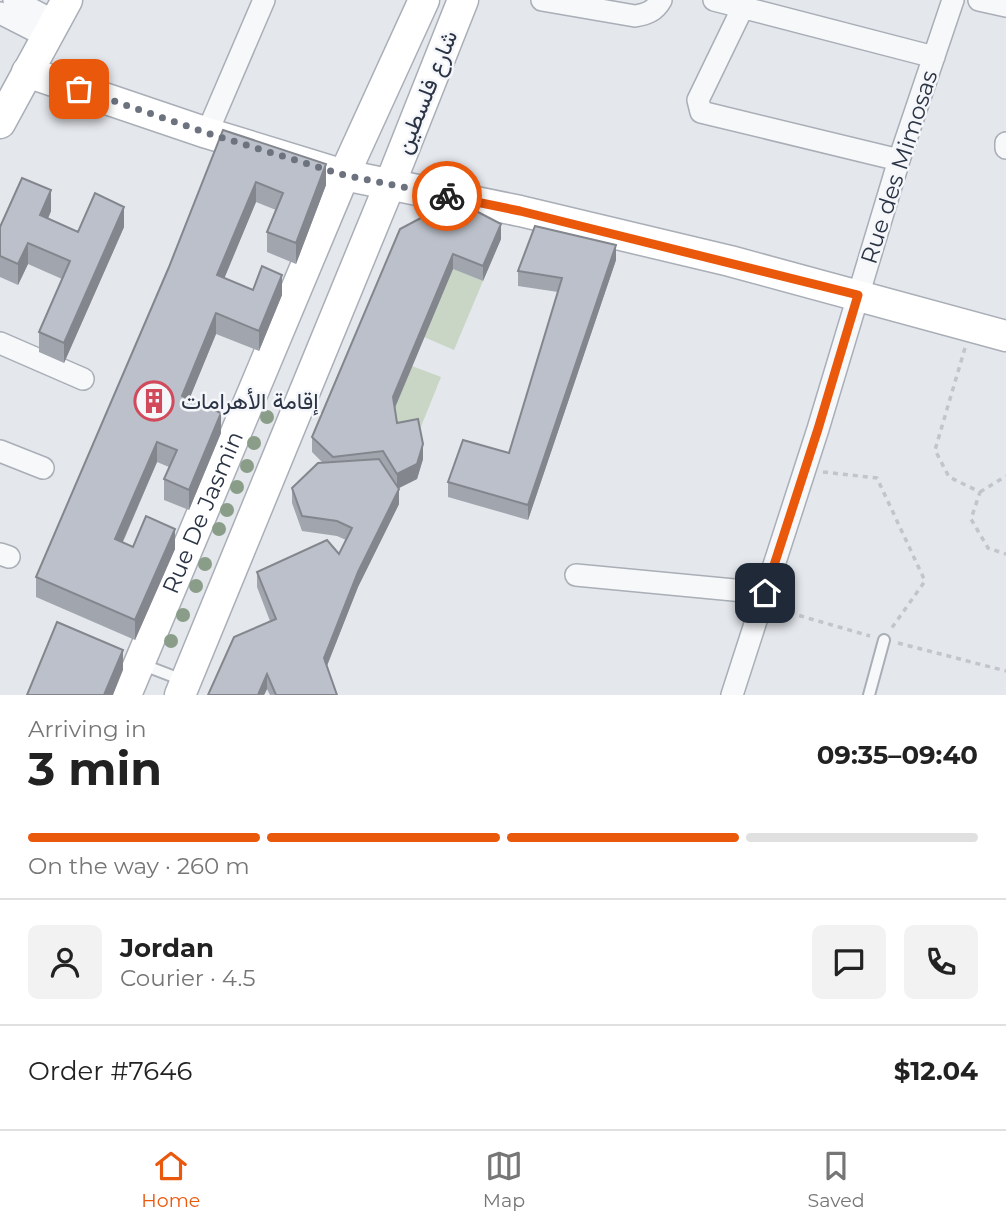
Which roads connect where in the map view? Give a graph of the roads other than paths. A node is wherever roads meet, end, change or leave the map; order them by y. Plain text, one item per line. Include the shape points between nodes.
1 (14, 0) edge
2 (264, 0) edge
3 (424, 0) edge
4 (463, 0) edge
5 (541, 0) edge
6 (661, 0) edge
7 (714, 0) edge
8 (953, 0) edge
9 (979, 0) edge
10 (1006, 6) edge
11 (744, 7) junction
12 (0, 13) edge
13 (57, 19) edge
14 (934, 57) junction
15 (27, 72) junction
16 (0, 123) edge
17 (207, 133) junction
18 (899, 160) junction
19 (344, 175) junction
20 (390, 184) junction
21 (858, 295) junction
22 (1006, 336) edge
23 (0, 343) edge
24 (83, 379) dead end
25 (0, 451) edge
26 (43, 468) dead end
27 (576, 575) dead end
28 (765, 593) junction
29 (884, 640) road end
30 (138, 663) junction
31 (183, 688) edge
32 (126, 695) edge
33 (732, 695) edge
34 (869, 695) edge

1 - 13 street
2 - 17 street
3 - 19 street, شارع فلسطين
4 - 20 street, شارع فلسطين
5 - 6 street via 635,16 646,15
7 - 11 street
8 - 14 street, Rue des Mimosas
9 - 10 street
11 - 14 street
11 - 18 street via 698,100 701,112
12 - 13 street
13 - 15 street
14 - 18 street, Rue des Mimosas
15 - 16 street
15 - 17 street
17 - 19 street
18 - 21 street, Rue des Mimosas
19 - 20 street
19 - 30 street, Rue De Jasmin
20 - 21 street via 520,211
20 - 31 street
21 - 22 street
21 - 28 street, Rue des Mimosas
23 - 24 street
25 - 26 street
27 - 28 street
28 - 33 street, Rue des Mimosas
29 - 34 lane
30 - 31 lane
30 - 32 street, Rue De Jasmin

